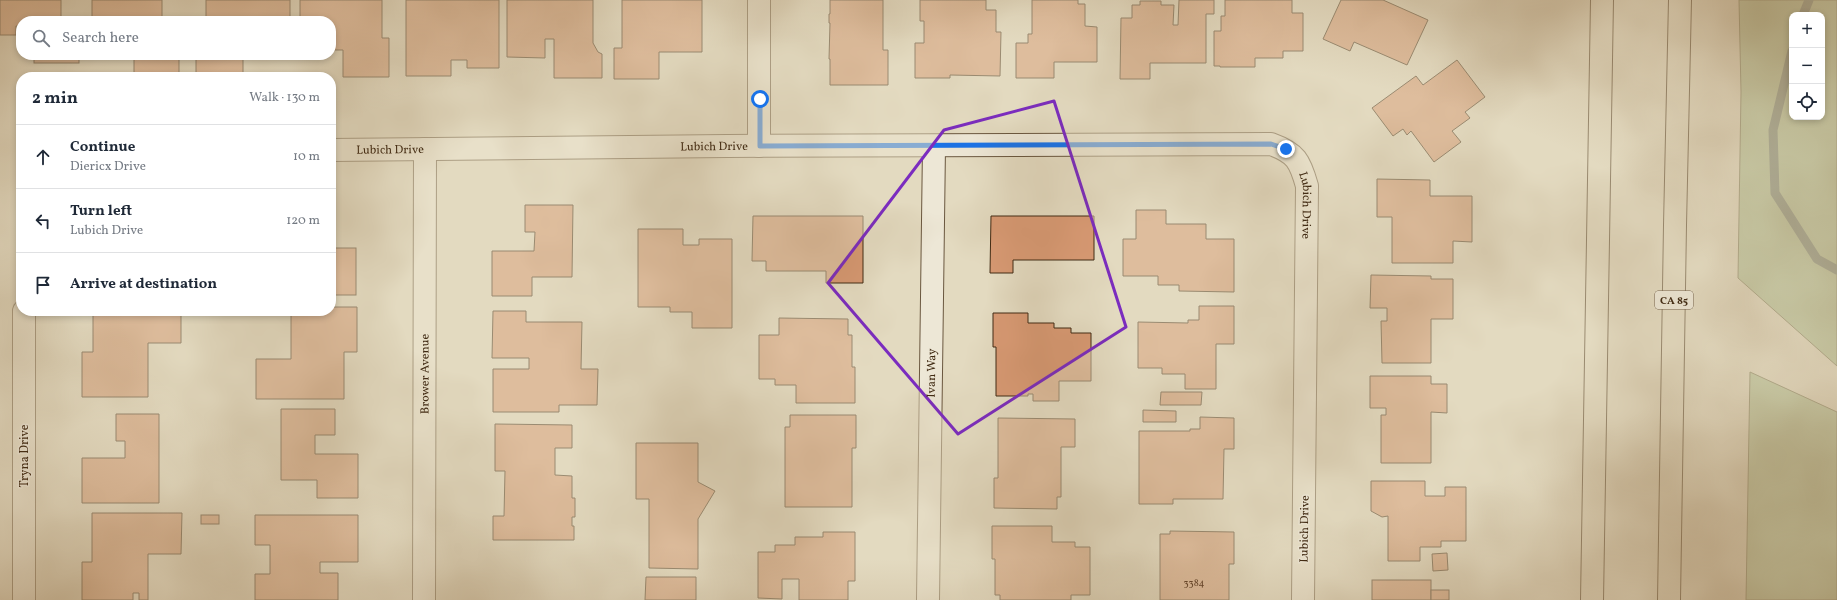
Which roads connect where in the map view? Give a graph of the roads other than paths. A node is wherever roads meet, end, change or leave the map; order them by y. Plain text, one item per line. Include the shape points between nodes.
1 (759, 0) edge
2 (1602, 0) edge
3 (1680, 0) edge
4 (760, 146) junction
5 (934, 146) junction
6 (425, 149) junction
7 (336, 150) edge
8 (24, 316) edge
9 (24, 600) edge
10 (424, 600) edge
11 (928, 600) edge
12 (1303, 600) edge
13 (1592, 600) edge
14 (1669, 600) edge

1 - 4 street
2 - 13 highway
3 - 14 highway, CA 85
4 - 5 street, Lubich Drive
4 - 6 street, Lubich Drive
5 - 11 street, Ivan Way
5 - 12 street, Lubich Drive via 1271,144 1286,149 1301,164 1308,186
6 - 7 street, Lubich Drive
6 - 10 street, Brower Avenue
8 - 9 street, Tryna Drive

